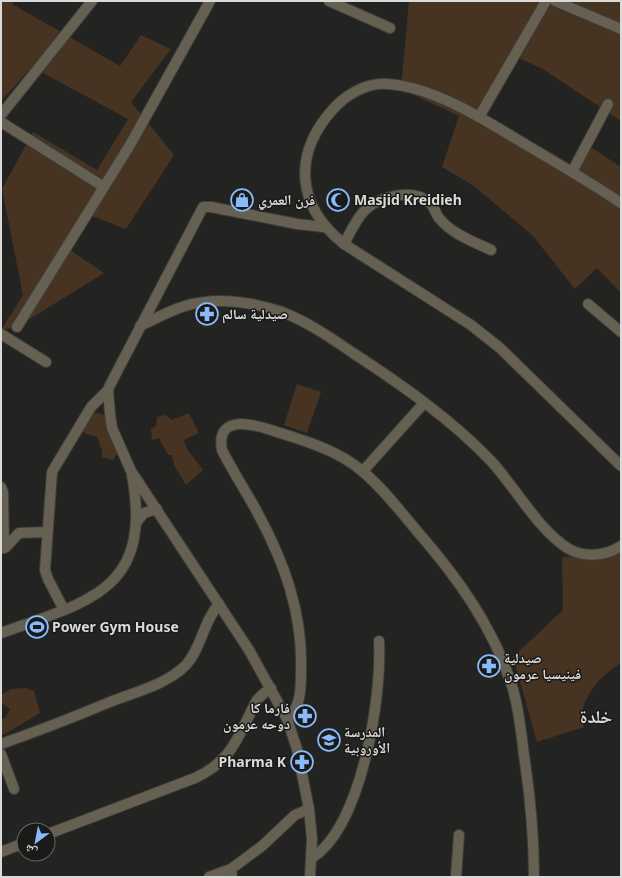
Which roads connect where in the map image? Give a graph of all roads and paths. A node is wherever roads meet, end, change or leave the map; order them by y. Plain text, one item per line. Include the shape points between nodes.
1 (92, 1) edge
2 (210, 1) edge
3 (329, 1) edge
4 (546, 1) edge
5 (555, 1) edge
6 (390, 28) dead end
7 (621, 29) edge
8 (608, 104) dead end
9 (1, 115) edge
10 (479, 117) junction
11 (1, 122) edge
12 (572, 172) junction
13 (104, 187) junction
14 (621, 203) edge
15 (324, 226) junction
16 (344, 244) junction
17 (490, 250) dead end
18 (588, 304) dead end
19 (140, 326) junction
20 (17, 327) dead end
21 (621, 332) edge
22 (1, 334) edge
23 (46, 362) dead end
24 (108, 390) junction
25 (424, 403) junction
26 (621, 466) edge
27 (131, 471) junction
28 (363, 471) junction
29 (1, 487) edge
30 (157, 509) junction
31 (136, 523) junction
32 (47, 532) junction
33 (621, 546) edge
34 (2, 548) edge
35 (219, 604) junction
36 (64, 610) junction
37 (1, 633) edge
38 (379, 640) dead end
39 (272, 688) junction
40 (287, 719) junction
41 (1, 744) edge
42 (1, 754) edge
43 (14, 790) dead end
44 (309, 809) junction
45 (56, 831) edge
46 (459, 835) dead end
47 (16, 846) edge
48 (1, 852) edge
49 (312, 858) junction
50 (231, 873) edge
51 (209, 877) edge
52 (310, 877) edge
53 (456, 877) edge
54 (534, 877) edge

1 - 9 street
2 - 13 street
3 - 6 street
4 - 10 street
5 - 7 street
8 - 12 street
10 - 12 street
10 - 15 street via 433,95 405,86 386,83 369,86 348,96 318,126 306,157 309,199
11 - 13 street
12 - 14 street
13 - 20 street
15 - 16 street
15 - 19 street via 297,224 203,207
16 - 17 street via 366,210 392,196 402,194 428,201 438,218 458,235
16 - 26 street via 471,325 500,348
18 - 21 street
19 - 24 street
19 - 25 street via 177,308 205,302 243,303 265,308 287,314 316,329 383,372
22 - 23 street
24 - 27 street via 112,428
24 - 32 street via 91,407 54,466 50,483
25 - 28 street
25 - 33 street via 483,453 541,523 562,544 580,553 590,554 608,552
27 - 30 street
27 - 31 street
28 - 40 street via 342,456 311,443 248,423 232,425 222,436 222,450 266,529 285,570 296,610 301,643 301,682 297,708
28 - 54 street via 433,549 457,580 482,619 500,656 515,697 520,727 532,820
29 - 34 street
30 - 31 street via 144,513
30 - 35 street
31 - 36 street via 129,556 114,580 88,600
32 - 34 street via 19,533
32 - 36 street via 45,570
35 - 39 street
35 - 41 street via 210,616 195,653 173,675
36 - 37 street
38 - 49 street via 379,679 373,721 351,803 342,823 326,847
39 - 40 street
39 - 45 street via 260,697 229,754 210,771
40 - 44 street via 299,755
42 - 43 street
44 - 49 street
44 - 50 street via 295,815
46 - 53 street
47 - 48 street
49 - 52 street
50 - 51 street

